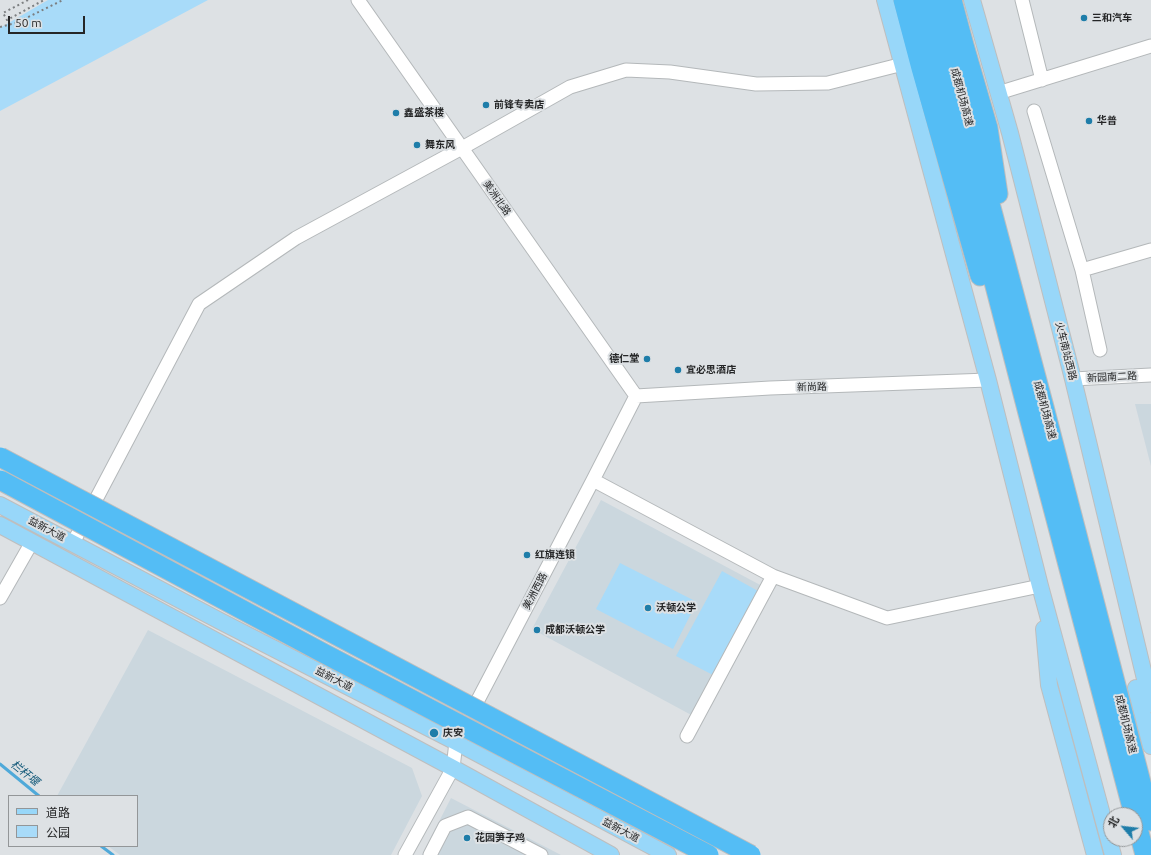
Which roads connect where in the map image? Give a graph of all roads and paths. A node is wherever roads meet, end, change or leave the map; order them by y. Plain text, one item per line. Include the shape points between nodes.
1 (28, 0) edge
2 (44, 0) edge
3 (52, 0) edge
4 (63, 0) edge
5 (358, 0) edge
6 (886, 0) edge
7 (903, 0) edge
8 (922, 0) edge
9 (936, 0) edge
10 (952, 0) edge
11 (972, 0) edge
12 (1022, 0) edge
13 (54, 4) junction
14 (0, 27) edge
15 (1151, 46) edge
16 (903, 64) junction
17 (1042, 80) junction
18 (998, 93) junction
19 (1034, 111) dead end
20 (462, 148) junction
21 (1151, 250) edge
22 (1082, 270) junction
23 (1015, 298) junction
24 (1100, 350) dead end
25 (1151, 375) edge
26 (1073, 379) junction
27 (988, 380) junction
28 (636, 396) junction
29 (1029, 417) junction
30 (0, 457) edge
31 (0, 480) edge
32 (593, 480) junction
33 (0, 505) edge
34 (0, 525) edge
35 (32, 542) junction
36 (73, 543) junction
37 (773, 576) junction
38 (1040, 586) junction
39 (0, 598) edge
40 (1145, 702) edge
41 (687, 736) dead end
42 (456, 742) junction
43 (1151, 746) edge
44 (453, 768) junction
45 (1136, 807) edge
46 (1136, 807) edge
47 (1143, 814) edge
48 (1151, 821) edge
49 (1143, 845) edge
50 (405, 855) edge
51 (430, 855) edge
52 (540, 855) edge
53 (610, 855) edge
54 (668, 855) edge
55 (709, 855) edge
56 (751, 855) edge
57 (1095, 855) edge
58 (1112, 855) edge
59 (1145, 855) edge

1 - 2 path via 4,13 7,20
3 - 13 path
4 - 13 path
5 - 20 street, 美洲北路
6 - 16 main road
7 - 29 highway via 982,285
8 - 29 highway, 成都机场高速
9 - 23 highway, 成都机场高速
10 - 23 highway via 988,128
11 - 18 main road, 火车南站西路
12 - 17 street
13 - 14 path via 16,23
15 - 17 street
16 - 20 street via 828,83 756,84 670,72 626,70 570,87
16 - 27 main road
17 - 18 street
18 - 26 main road, 火车南站西路
19 - 22 street
20 - 28 street, 美洲北路
20 - 36 street via 296,238 199,304
21 - 22 street
22 - 24 street
23 - 46 highway, 成都机场高速 via 1044,407
25 - 26 street, 新园南二路
26 - 40 main road, 火车南站西路 via 1114,547
27 - 28 street, 新尚路
27 - 38 main road
28 - 32 street, 美洲西路
29 - 45 highway, 成都机场高速
30 - 56 highway, bridge
31 - 55 highway, bridge via 332,658
32 - 37 street
32 - 42 street, 美洲西路
33 - 36 main road, 益新大道
34 - 35 main road, 益新大道
35 - 39 street
35 - 44 main road, 益新大道
36 - 42 main road, 益新大道
37 - 38 street via 887,618
37 - 41 street
38 - 57 main road via 1049,685
38 - 58 main road
40 - 43 main road, 火车南站西路
42 - 44 street, 美洲西路
42 - 54 main road, 益新大道
44 - 50 street
44 - 53 main road, 益新大道
47 - 48 highway, 成都机场高速
49 - 59 highway, 成都机场高速
51 - 52 street via 445,826 468,817

